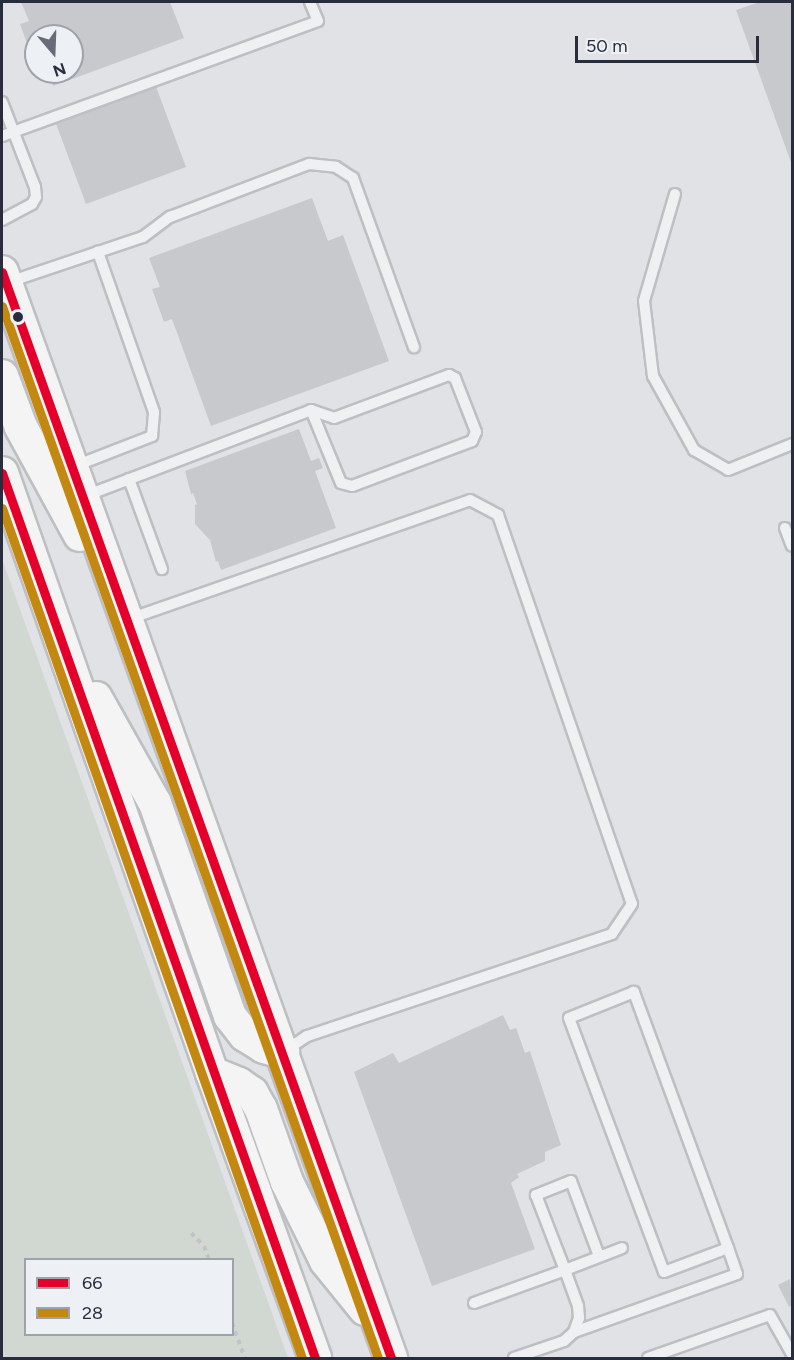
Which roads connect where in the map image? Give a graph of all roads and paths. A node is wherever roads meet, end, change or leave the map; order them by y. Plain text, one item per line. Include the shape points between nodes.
1 (310, 2) edge
2 (2, 102) edge
3 (14, 131) junction
4 (2, 136) edge
5 (675, 194) dead end
6 (2, 220) edge
7 (98, 252) junction
8 (4, 278) edge
9 (414, 347) dead end
10 (2, 376) edge
11 (311, 410) junction
12 (792, 444) edge
13 (72, 467) junction
14 (2, 473) edge
15 (129, 479) junction
16 (82, 497) junction
17 (785, 528) dead end
18 (792, 546) edge
19 (162, 569) dead end
20 (126, 620) junction
21 (55, 624) junction
22 (283, 1052) junction
23 (212, 1073) junction
24 (191, 1233) dead end
25 (622, 1248) dead end
26 (728, 1248) junction
27 (599, 1256) junction
28 (209, 1258) edge
29 (565, 1270) junction
30 (474, 1303) dead end
31 (381, 1328) junction
32 (234, 1329) edge
33 (574, 1332) junction
34 (792, 1354) edge
35 (245, 1359) edge
36 (315, 1359) edge
37 (391, 1359) edge
38 (514, 1359) edge
39 (648, 1359) edge

1 - 3 lane via 318,21
2 - 3 lane
3 - 4 lane
3 - 6 lane via 36,196 32,204
5 - 12 lane via 644,301 653,376 694,450 728,470
7 - 8 lane
7 - 9 lane via 143,237 170,217 309,164 336,167 353,178
7 - 13 lane via 154,412 152,436
8 - 13 main road
10 - 20 main road via 21,428
11 - 11 lane via 334,418 449,375 454,378 476,432 472,441 352,486 341,483
11 - 15 lane
13 - 16 main road
14 - 21 main road
15 - 16 lane
15 - 19 lane
16 - 20 main road
17 - 18 lane
20 - 22 main road
20 - 22 lane via 470,500 498,515 632,904 612,934 307,1036
21 - 22 main road via 155,803 230,1016 245,1035 264,1047
21 - 23 main road
22 - 31 main road
23 - 31 main road via 252,1093 286,1182 326,1261
23 - 36 main road
24 - 28 path
25 - 27 lane
26 - 26 lane via 634,992 569,1018 664,1272
26 - 33 lane via 737,1274
27 - 29 lane
27 - 29 lane via 571,1181 536,1195
29 - 30 lane
29 - 33 lane via 578,1306
31 - 37 main road
32 - 35 path
33 - 38 lane via 564,1341
34 - 39 lane via 770,1315

